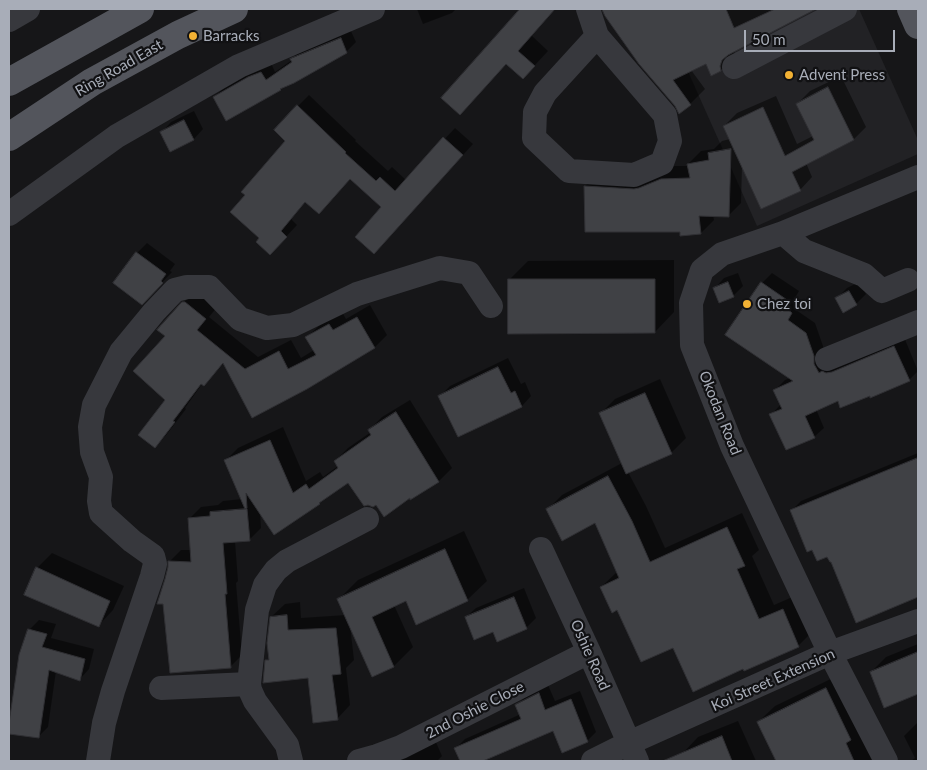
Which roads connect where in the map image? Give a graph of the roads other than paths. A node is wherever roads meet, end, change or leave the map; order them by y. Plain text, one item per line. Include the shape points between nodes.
1 (28, 9) edge
2 (140, 9) edge
3 (234, 9) edge
4 (373, 9) edge
5 (588, 9) edge
6 (845, 9) edge
7 (911, 9) edge
8 (9, 20) edge
9 (918, 25) edge
10 (597, 36) junction
11 (734, 67) dead end
12 (9, 82) edge
13 (9, 137) edge
14 (918, 177) edge
15 (9, 214) edge
16 (783, 233) junction
17 (908, 280) dead end
18 (491, 306) dead end
19 (918, 322) edge
20 (827, 359) dead end
21 (366, 519) dead end
22 (541, 549) dead end
23 (918, 621) edge
24 (589, 652) junction
25 (830, 653) junction
26 (249, 684) junction
27 (161, 688) dead end
28 (633, 752) edge
29 (98, 761) edge
30 (291, 761) edge
31 (359, 761) edge
32 (593, 761) edge
33 (886, 761) edge

1 - 8 street
2 - 12 main road
3 - 13 main road, Ring Road East via 92,82
4 - 15 street via 239,66 117,136
5 - 10 street
6 - 11 street
7 - 9 main road
10 - 10 street via 665,115 670,141 662,163 634,175 569,171 534,138 534,112 545,93
14 - 16 street, Okodan Road
16 - 17 street via 804,251 864,275 882,291
16 - 25 street, Okodan Road via 722,254 702,270 692,303 692,345 732,446
18 - 29 street via 469,273 440,268 357,294 293,325 267,328 240,319 209,287 175,290 154,312 112,368 94,405 90,427 92,452 101,477 101,513 153,556 155,564 113,691
19 - 20 street
21 - 26 street via 287,561 270,578 257,610
22 - 24 street, Oshie Road
23 - 25 street, Koi Street Extension
24 - 28 street, Oshie Road
24 - 31 street, 2nd Oshie Close via 401,747
25 - 28 street, Koi Street Extension
25 - 33 street, Okodan Road
26 - 27 street
26 - 30 street via 255,701 287,745
28 - 32 street, Koi Street Extension

